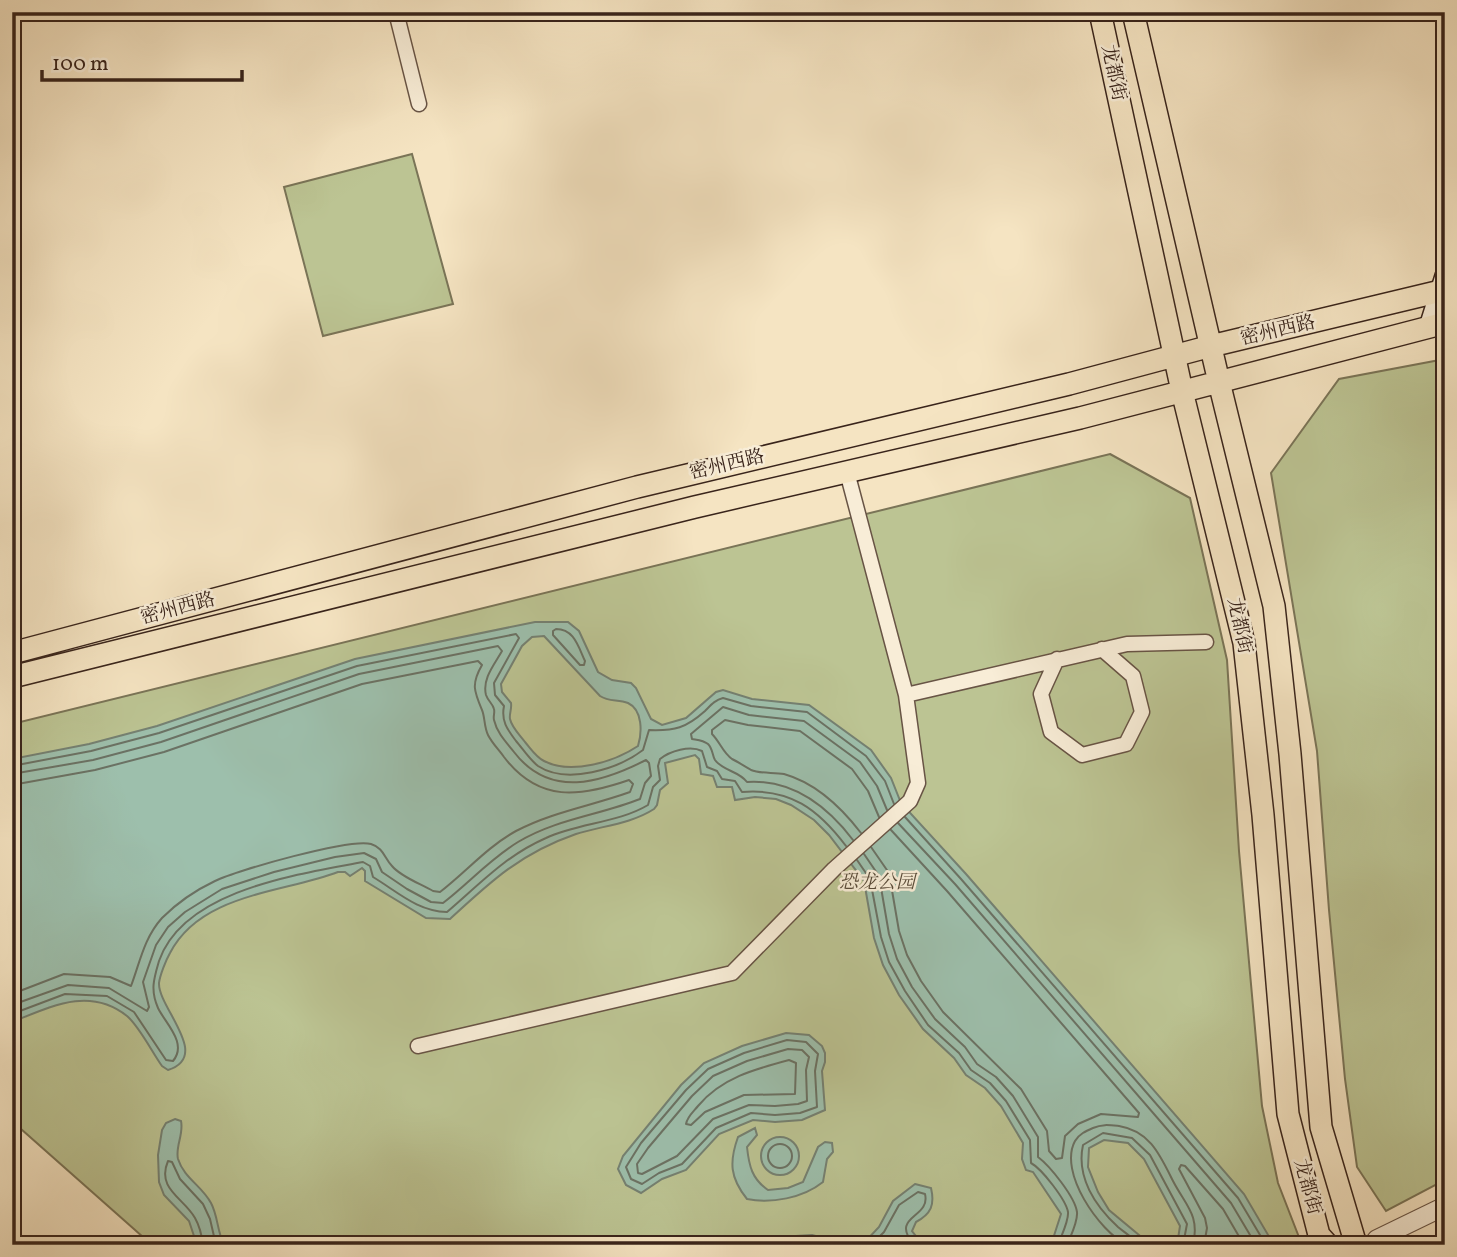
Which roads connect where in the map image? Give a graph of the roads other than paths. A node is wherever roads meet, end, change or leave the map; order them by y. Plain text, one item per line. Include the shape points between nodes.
1 (396, 12) edge
2 (1100, 12) edge
3 (1133, 12) edge
4 (419, 104) dead end
5 (1443, 285) edge
6 (1437, 325) edge
7 (1211, 346) junction
8 (1174, 356) junction
9 (1219, 382) junction
10 (1182, 391) junction
11 (847, 472) junction
12 (1206, 642) dead end
13 (1102, 649) junction
14 (12, 653) edge
15 (1057, 659) junction
16 (12, 677) edge
17 (906, 695) junction
18 (418, 1046) dead end
19 (1445, 1206) edge
20 (1328, 1245) edge
21 (1356, 1245) edge
22 (1372, 1245) edge

1 - 4 street
2 - 8 main road, 龙都街
3 - 7 main road, 龙都街
5 - 6 main road
5 - 7 main road, 密州西路
6 - 9 main road, 密州西路
7 - 8 main road, 密州西路
7 - 9 main road, 龙都街
8 - 10 main road, 龙都街
8 - 14 main road, 密州西路 via 636,486
9 - 10 main road, 密州西路
9 - 21 main road, 龙都街 via 1274,606 1321,1127
10 - 11 main road, 密州西路
10 - 20 main road, 龙都街 via 1244,643 1288,1114 1320,1235
11 - 16 main road, 密州西路
11 - 17 street
12 - 13 street
13 - 15 street
13 - 15 street via 1133,676 1142,712 1126,744 1082,755 1051,732 1041,694
15 - 17 street
17 - 18 street via 918,782 910,800 732,973
19 - 22 street

